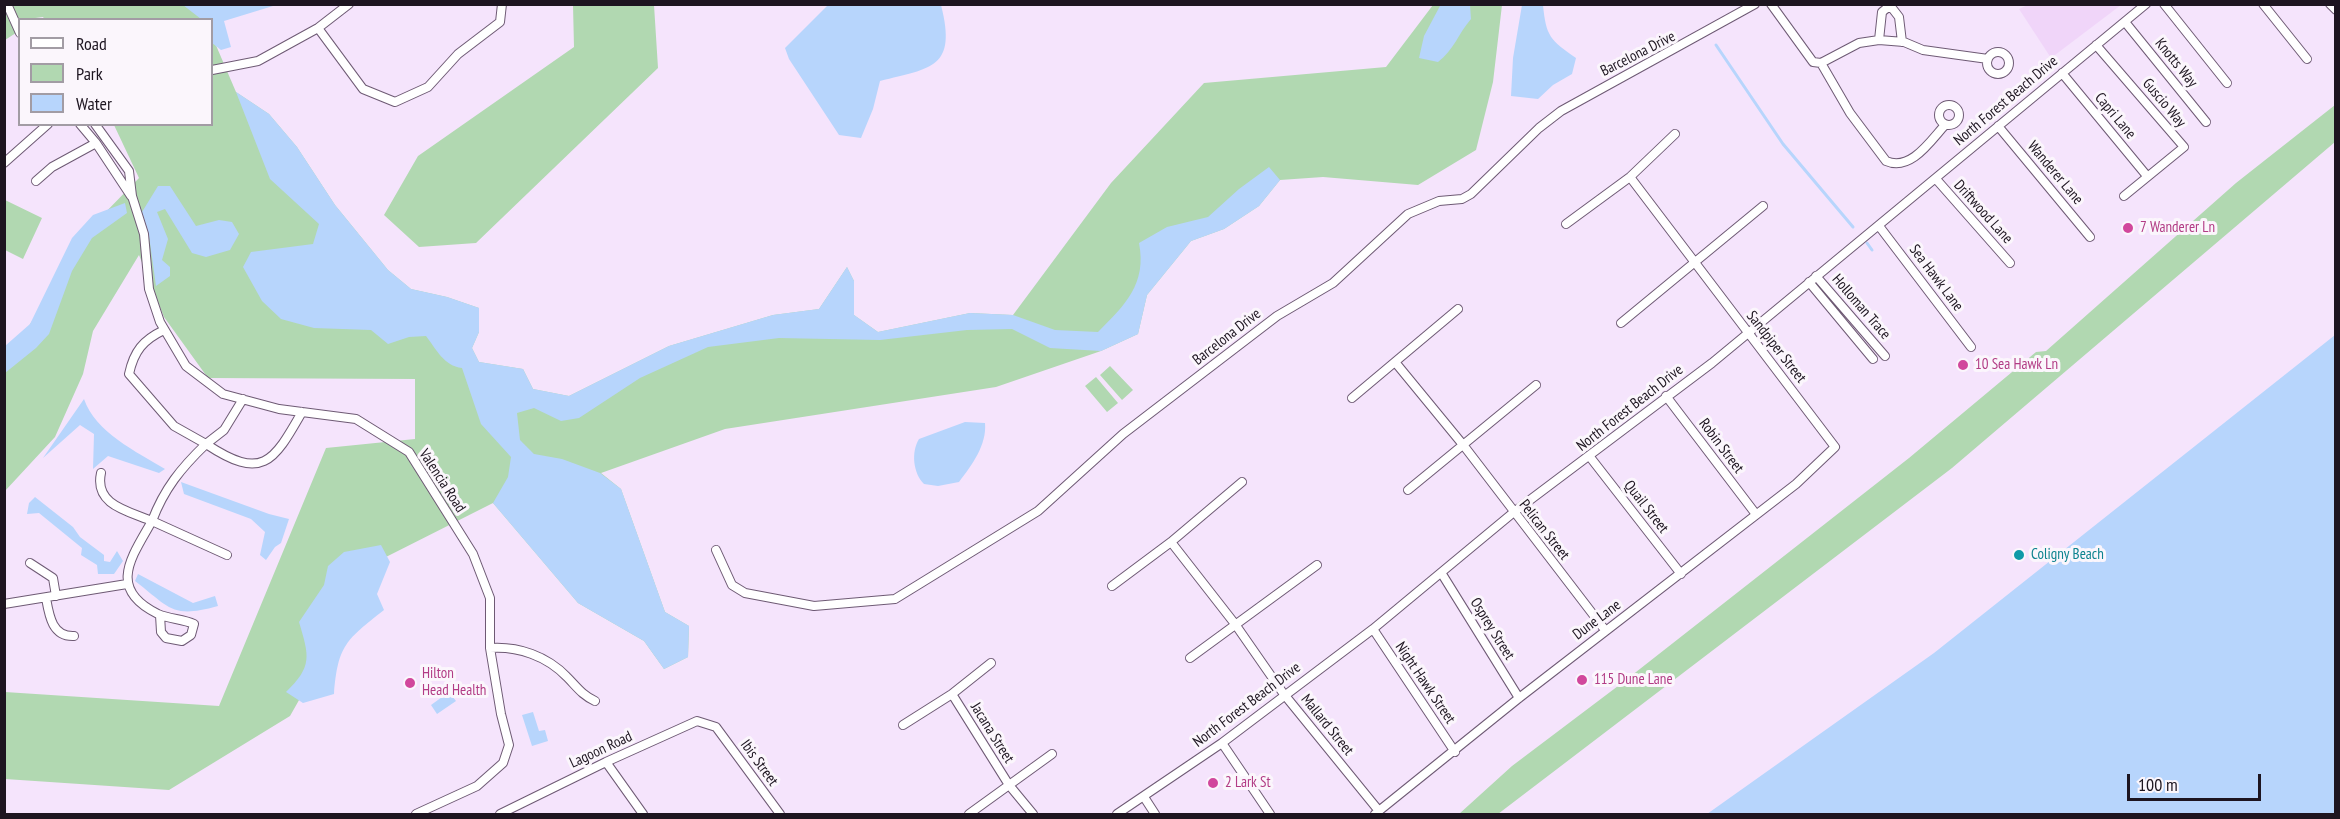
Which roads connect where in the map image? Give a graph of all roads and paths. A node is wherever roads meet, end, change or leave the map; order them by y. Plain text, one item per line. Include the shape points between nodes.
1 (8, 4) edge
2 (349, 4) edge
3 (502, 4) edge
4 (1755, 4) edge
5 (1771, 4) edge
6 (2146, 4) edge
7 (2164, 4) edge
8 (2264, 4) edge
9 (2330, 4) edge
10 (2336, 10) edge
11 (2125, 22) junction
12 (18, 28) edge
13 (318, 28) junction
14 (1879, 40) junction
15 (1902, 42) junction
16 (2096, 45) junction
17 (1988, 59) dead end
18 (2307, 59) dead end
19 (1821, 63) junction
20 (213, 70) edge
21 (2062, 73) junction
22 (2227, 83) dead end
23 (2206, 122) dead end
24 (1945, 125) dead end
25 (46, 126) edge
26 (82, 126) edge
27 (96, 126) edge
28 (1998, 126) junction
29 (1675, 134) dead end
30 (96, 143) junction
31 (4, 163) edge
32 (2147, 176) junction
33 (1630, 177) junction
34 (1936, 179) junction
35 (36, 180) dead end
36 (132, 196) junction
37 (2124, 196) dead end
38 (1763, 206) dead end
39 (1566, 224) dead end
40 (1879, 226) junction
41 (2090, 237) dead end
42 (1693, 263) junction
43 (2010, 263) dead end
44 (1816, 276) junction
45 (1809, 282) junction
46 (1458, 309) dead end
47 (1621, 323) dead end
48 (164, 330) junction
49 (1748, 333) junction
50 (1971, 347) dead end
51 (1885, 356) dead end
52 (1873, 358) dead end
53 (1395, 362) junction
54 (1536, 385) dead end
55 (1666, 396) junction
56 (1352, 398) dead end
57 (243, 399) junction
58 (302, 412) junction
59 (206, 444) junction
60 (1464, 446) junction
61 (1835, 447) joint
62 (1590, 457) junction
63 (100, 473) dead end
64 (1242, 482) dead end
65 (1408, 490) dead end
66 (1514, 512) junction
67 (1755, 513) junction
68 (152, 521) junction
69 (1171, 542) junction
70 (716, 550) dead end
71 (227, 555) dead end
72 (30, 563) dead end
73 (1317, 565) dead end
74 (1442, 574) junction
75 (1681, 574) junction
76 (127, 584) junction
77 (1112, 586) dead end
78 (56, 596) junction
79 (46, 598) junction
80 (4, 604) edge
81 (160, 615) dead end
82 (1235, 624) junction
83 (1372, 629) junction
84 (1605, 630) junction
85 (74, 636) dead end
86 (490, 648) junction
87 (1190, 658) dead end
88 (991, 663) dead end
89 (1283, 693) junction
90 (952, 694) junction
91 (1519, 698) junction
92 (595, 701) dead end
93 (903, 725) dead end
94 (716, 727) joint
95 (1222, 742) junction
96 (1455, 752) junction
97 (1052, 754) dead end
98 (606, 762) junction
99 (1009, 785) junction
100 (1144, 797) junction
101 (504, 813) edge
102 (1377, 813) edge
103 (416, 814) edge
104 (644, 814) edge
105 (780, 814) edge
106 (969, 814) edge
107 (1033, 814) edge
108 (1117, 814) edge
109 (1155, 814) edge
110 (1270, 814) edge

1 - 12 street
2 - 13 street
3 - 13 street via 500,22 458,54 428,87 395,102 363,89
4 - 70 street, Barcelona Drive via 1561,111 1471,194 1439,201 1408,214 1333,283 1277,316 1123,434 1038,511 896,599 813,606 745,593 732,585
5 - 19 street via 1813,62
6 - 11 street, North Forest Beach Drive
7 - 22 street
8 - 18 street
9 - 10 street
11 - 16 street, North Forest Beach Drive
11 - 23 street, Knotts Way
13 - 20 street via 258,61
14 - 15 street
14 - 15 street via 1882,12 1892,8 1899,16
14 - 19 street via 1859,43
15 - 17 street via 1923,50
16 - 21 street, North Forest Beach Drive
16 - 32 street, Guscio Way via 2184,147
19 - 24 street via 1850,113 1886,161 1903,163 1918,155
21 - 28 street, North Forest Beach Drive
21 - 32 street, Capri Lane
25 - 31 street
26 - 30 street, Valencia Road
27 - 36 street, Valencia Road via 129,171
28 - 34 street, North Forest Beach Drive
28 - 41 street, Wanderer Lane
29 - 33 street
30 - 35 street
30 - 36 street, Valencia Road
32 - 37 street, Guscio Way
33 - 39 street
33 - 42 street, Sandpiper Street
34 - 40 street, North Forest Beach Drive
34 - 43 street, Driftwood Lane
36 - 48 street, Valencia Road via 144,234 149,289
38 - 42 street
40 - 44 street, North Forest Beach Drive
40 - 50 street, Sea Hawk Lane
42 - 47 street
42 - 49 street, Sandpiper Street
44 - 45 street, North Forest Beach Drive
44 - 51 street, Holloman Trace
45 - 49 street, North Forest Beach Drive
45 - 52 street
46 - 53 street
48 - 57 street, Valencia Road via 186,366 223,394
48 - 59 street via 152,336 133,356 129,374 174,426
49 - 55 street, North Forest Beach Drive
49 - 61 street, Sandpiper Street
53 - 56 street
53 - 60 street, Pelican Street
54 - 60 street
55 - 62 street, North Forest Beach Drive
55 - 67 street, Robin Street
57 - 58 street, Valencia Road
57 - 59 street via 224,430
58 - 59 street via 269,460 256,465 224,456
58 - 86 street, Valencia Road via 356,419 408,452 473,554 490,598
59 - 68 street via 161,496
60 - 65 street
60 - 66 street, Pelican Street
61 - 67 street, Dune Lane via 1796,484
62 - 66 street, North Forest Beach Drive
62 - 75 street, Quail Street
63 - 68 street via 101,495
64 - 69 street
66 - 74 street, North Forest Beach Drive
66 - 84 street, Pelican Street
67 - 75 street, Dune Lane
68 - 71 street
68 - 76 street via 132,555
69 - 77 street
69 - 82 street, Mallard Street
72 - 78 street via 53,578
73 - 82 street
74 - 83 street, North Forest Beach Drive
74 - 91 street, Osprey Street
75 - 84 street, Dune Lane
76 - 78 street
76 - 81 street via 129,591
78 - 79 street
79 - 80 street
79 - 85 street via 49,619 58,632
82 - 87 street
82 - 89 street, Mallard Street
83 - 89 street, North Forest Beach Drive
83 - 96 street, Night Hawk Street
84 - 91 street, Dune Lane
86 - 92 street via 509,647 542,658
86 - 103 street, Valencia Road via 509,745 503,763 477,786
88 - 90 street, Jacana Street
89 - 95 street, North Forest Beach Drive
89 - 102 street, Mallard Street
90 - 93 street, Jacana Street
90 - 99 street, Jacana Street
91 - 96 street, Dune Lane
94 - 98 street, Lagoon Road via 698,721
94 - 105 street, Ibis Street
95 - 100 street, North Forest Beach Drive
95 - 110 street
96 - 102 street, Dune Lane
97 - 99 street, Jacana Street
98 - 101 street, Lagoon Road
98 - 104 street
99 - 106 street, Jacana Street
99 - 107 street, Jacana Street
100 - 108 street, North Forest Beach Drive
100 - 109 street

